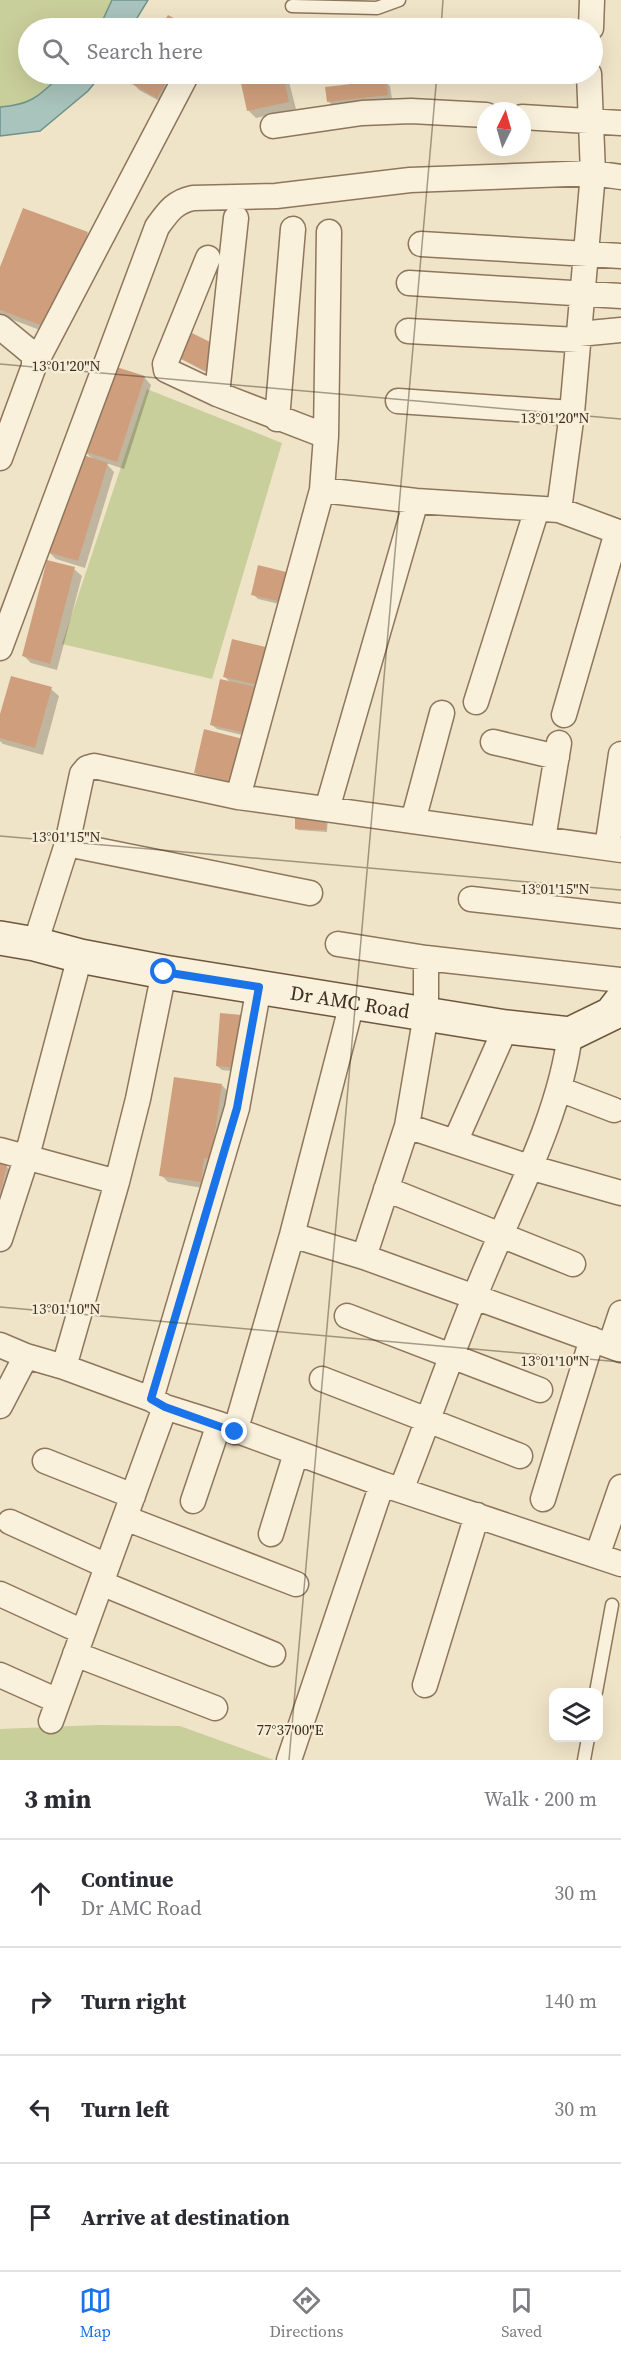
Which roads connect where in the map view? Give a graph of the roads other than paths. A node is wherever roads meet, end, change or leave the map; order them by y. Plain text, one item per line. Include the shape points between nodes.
1 (399, 0) edge
2 (591, 0) edge
3 (292, 6) dead end
4 (591, 18) edge
5 (182, 84) edge
6 (589, 84) edge
7 (477, 115) edge
8 (531, 118) edge
9 (591, 122) junction
10 (621, 123) edge
11 (273, 126) dead end
12 (593, 173) junction
13 (621, 177) edge
14 (236, 218) dead end
15 (293, 229) dead end
16 (329, 232) dead end
17 (421, 244) dead end
18 (586, 255) junction
19 (621, 256) edge
20 (208, 258) dead end
21 (409, 283) dead end
22 (582, 294) junction
23 (621, 296) edge
24 (0, 327) edge
25 (621, 330) edge
26 (408, 331) dead end
27 (578, 337) junction
28 (34, 366) junction
29 (217, 394) junction
30 (398, 401) dead end
31 (572, 414) junction
32 (277, 419) junction
33 (326, 436) junction
34 (0, 458) edge
35 (322, 490) junction
36 (416, 501) junction
37 (548, 509) junction
38 (619, 532) edge
39 (0, 648) edge
40 (476, 702) dead end
41 (442, 713) dead end
42 (564, 715) dead end
43 (493, 742) dead end
44 (621, 753) edge
45 (238, 797) junction
46 (327, 809) junction
47 (413, 821) junction
48 (543, 839) junction
49 (67, 844) junction
50 (614, 849) edge
51 (310, 893) dead end
52 (471, 899) dead end
53 (621, 916) edge
54 (0, 938) edge
55 (35, 944) junction
56 (338, 944) dead end
57 (80, 956) junction
58 (426, 958) junction
59 (164, 972) junction
60 (621, 980) edge
61 (259, 987) junction
62 (621, 1001) edge
63 (352, 1003) junction
64 (426, 1014) junction
65 (507, 1027) junction
66 (570, 1034) junction
67 (559, 1089) junction
68 (614, 1110) dead end
69 (407, 1126) junction
70 (455, 1142) junction
71 (0, 1150) edge
72 (27, 1156) junction
73 (529, 1167) junction
74 (117, 1182) junction
75 (386, 1189) junction
76 (621, 1193) edge
77 (500, 1234) junction
78 (292, 1235) junction
79 (0, 1239) edge
80 (364, 1257) junction
81 (573, 1264) dead end
82 (474, 1297) junction
83 (621, 1313) edge
84 (347, 1316) dead end
85 (0, 1345) edge
86 (608, 1345) edge
87 (452, 1355) junction
88 (26, 1356) junction
89 (64, 1367) junction
90 (322, 1379) dead end
91 (540, 1390) dead end
92 (158, 1403) junction
93 (0, 1406) edge
94 (428, 1421) junction
95 (227, 1428) junction
96 (296, 1453) junction
97 (520, 1456) dead end
98 (45, 1461) dead end
99 (391, 1487) junction
100 (621, 1487) edge
101 (133, 1496) junction
102 (543, 1499) dead end
103 (193, 1501) dead end
104 (477, 1515) junction
105 (125, 1518) junction
106 (10, 1522) dead end
107 (271, 1534) dead end
108 (597, 1556) junction
109 (621, 1564) edge
110 (104, 1575) junction
111 (296, 1584) dead end
112 (0, 1594) edge
113 (612, 1605) dead end
114 (83, 1632) junction
115 (75, 1654) junction
116 (273, 1654) dead end
117 (0, 1675) edge
118 (425, 1685) dead end
119 (597, 1688) edge
120 (215, 1708) dead end
121 (587, 1742) edge
122 (289, 1760) edge
123 (584, 1760) edge

1 - 3 lane via 377,8
2 - 4 street
5 - 28 street
6 - 9 street
7 - 11 street via 362,113
8 - 9 street
9 - 10 street
9 - 12 street
12 - 13 street
12 - 18 street
12 - 39 street via 411,180 276,196 193,198 170,208 157,227
14 - 29 street
15 - 32 street
16 - 33 street
17 - 18 street
18 - 19 street
18 - 22 street
20 - 29 street via 165,368 172,375
21 - 22 street
22 - 23 street
22 - 27 street
24 - 28 street via 34,355
25 - 27 street
26 - 27 street
27 - 31 street
28 - 34 street
29 - 32 street
30 - 31 street
31 - 37 street
32 - 33 street
33 - 35 street
35 - 36 street
35 - 45 street
36 - 37 street
36 - 46 street
37 - 38 street
37 - 40 street
38 - 42 street
41 - 47 street
43 - 48 street via 558,750
44 - 50 street
45 - 46 street
45 - 49 street via 94,766 82,774
46 - 47 street
47 - 48 street
48 - 50 street
49 - 51 street
49 - 55 street
52 - 53 street
54 - 55 street, Dr AMC Road
55 - 57 street, Dr AMC Road
56 - 58 street
57 - 59 street, Dr AMC Road
57 - 72 street
58 - 60 street
58 - 64 street
59 - 61 street, Dr AMC Road
59 - 74 street
61 - 63 street, Dr AMC Road
61 - 92 street via 237,1108
62 - 66 street via 611,1014
63 - 64 street, Dr AMC Road
63 - 78 street
64 - 65 street, Dr AMC Road
64 - 69 street
65 - 66 street, Dr AMC Road
65 - 70 street
66 - 67 street
67 - 68 street
67 - 73 street
69 - 70 street
69 - 75 street
70 - 73 street
71 - 72 street
72 - 74 street
72 - 79 street
73 - 76 street
73 - 77 street
74 - 89 street
75 - 77 street
75 - 80 street
77 - 81 street
77 - 82 street
78 - 80 street
78 - 95 street
80 - 82 street
82 - 86 street
82 - 87 street
83 - 86 street
84 - 87 street
85 - 88 street
86 - 102 street
87 - 91 street
87 - 94 street
88 - 89 street
88 - 93 street
89 - 92 street
90 - 94 street
92 - 95 street
92 - 101 street
94 - 97 street
94 - 99 street
95 - 96 street
95 - 103 street
96 - 99 street
96 - 107 street
98 - 101 street
99 - 104 street
99 - 122 street
100 - 108 street
101 - 105 street
104 - 108 street
104 - 118 street
105 - 110 street
105 - 111 street
106 - 110 street
108 - 109 street
110 - 114 street
110 - 116 street
112 - 114 street
113 - 119 lane
114 - 115 street
115 - 117 street via 54,1711
115 - 120 street
121 - 123 lane

